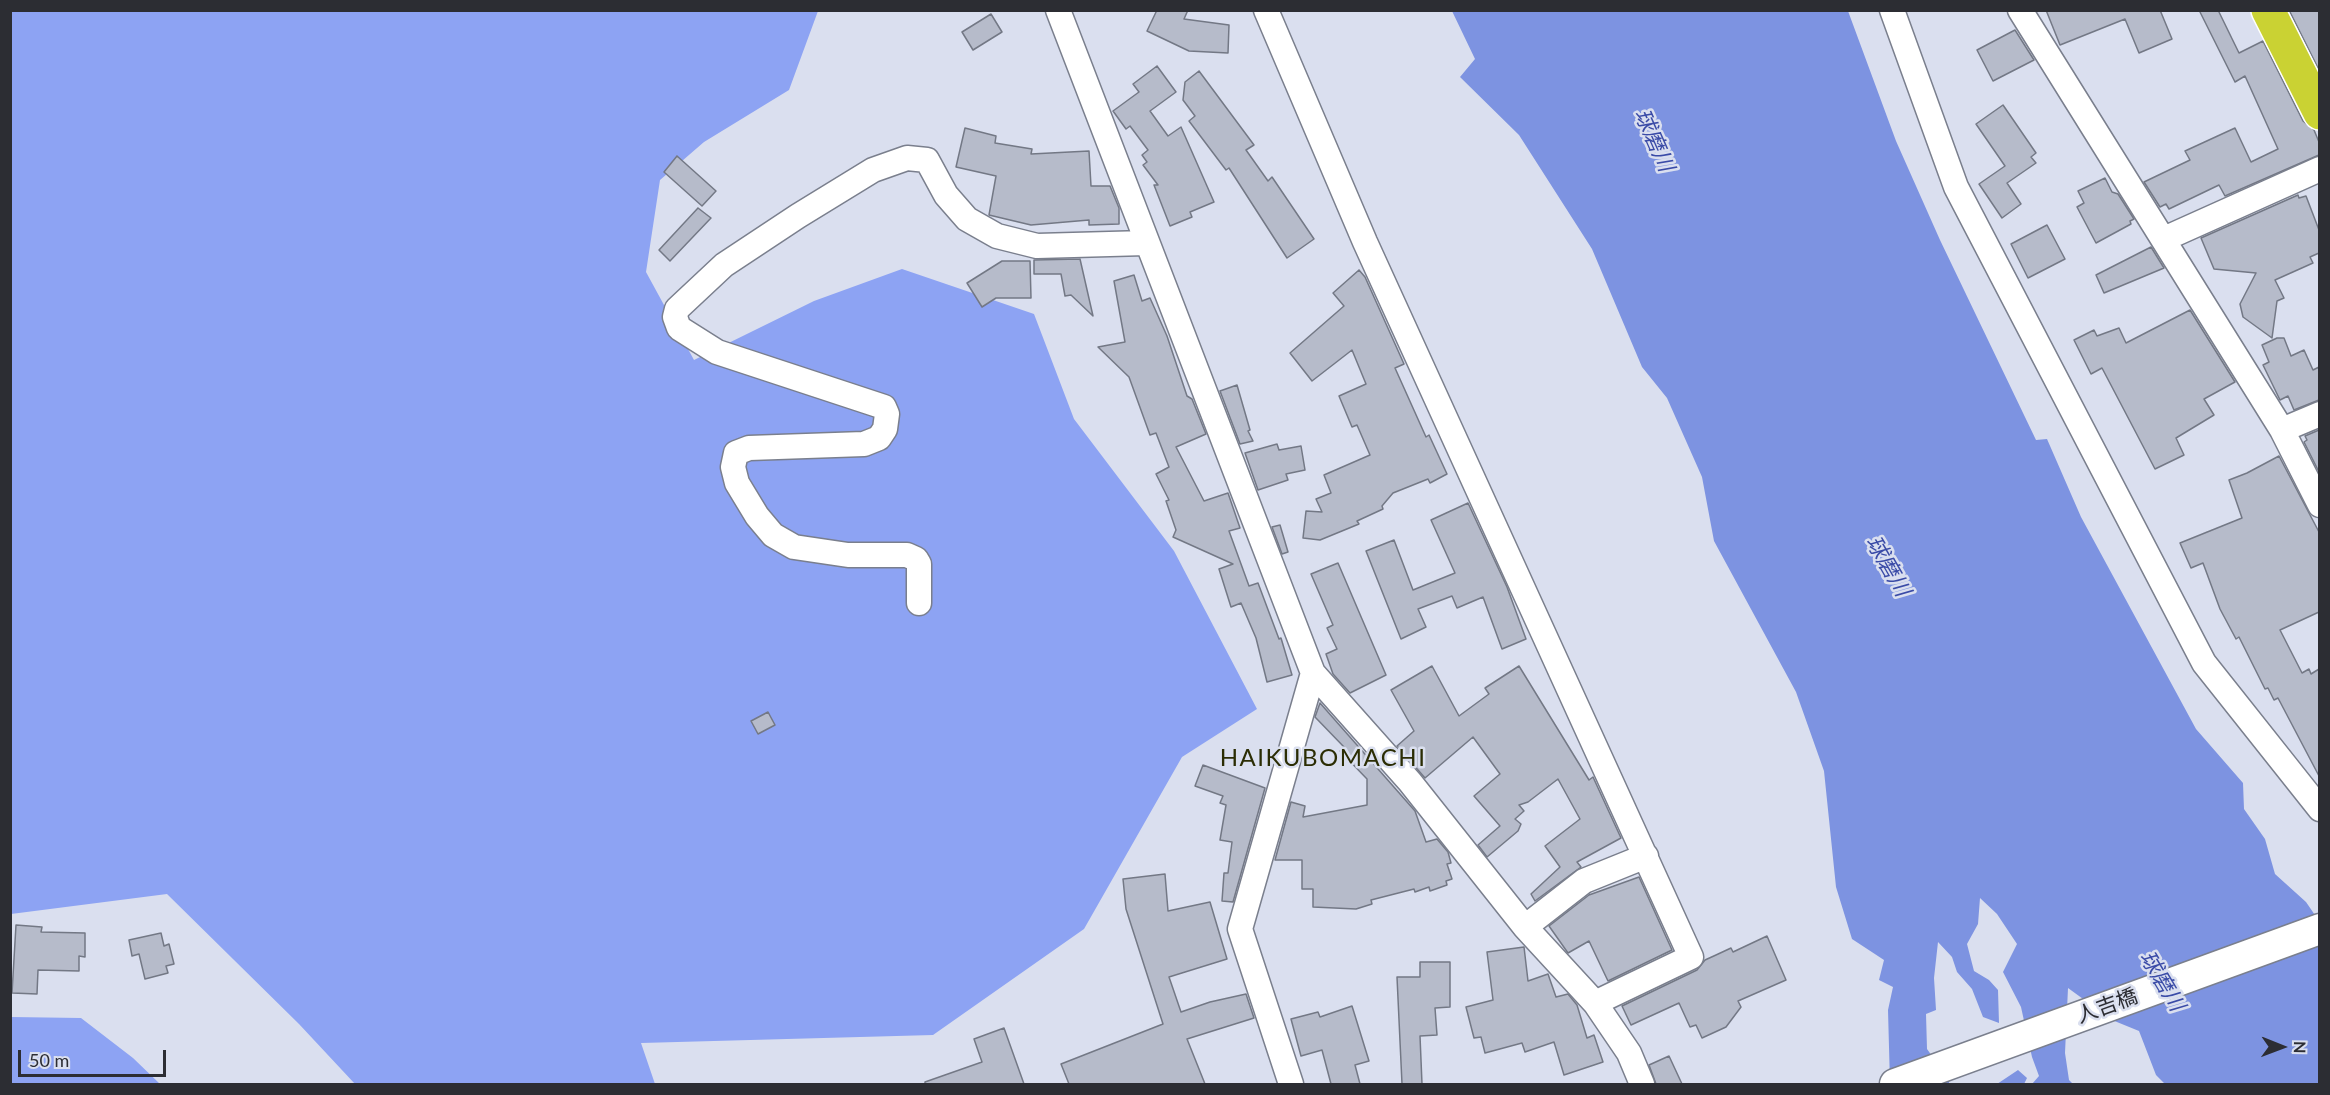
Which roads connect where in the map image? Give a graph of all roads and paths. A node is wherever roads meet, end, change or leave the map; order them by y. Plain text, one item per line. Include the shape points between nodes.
1 (1266, 10) edge
2 (1892, 10) edge
3 (2020, 10) edge
4 (2268, 10) edge
5 (1067, 14) edge
6 (2317, 102) edge
7 (2319, 169) edge
8 (2164, 239) junction
9 (1146, 243) junction
10 (2319, 414) edge
11 (2282, 430) junction
12 (2319, 505) edge
13 (919, 603) dead end
14 (1313, 673) junction
15 (2319, 808) edge
16 (1646, 855) junction
17 (1525, 927) junction
18 (2319, 929) edge
19 (1595, 1003) junction
20 (1291, 1084) edge
21 (1642, 1084) edge
22 (1894, 1084) edge

1 - 16 street via 1365,242
2 - 15 street via 1956,187 2204,663
3 - 8 street
4 - 6 highway
5 - 9 street
7 - 8 street
8 - 11 street
9 - 13 street via 1037,246 997,236 967,219 946,195 927,160 907,158 873,170 798,216 724,265 678,309 675,317 679,328 717,352 884,407 885,429 879,438 864,444 749,448 736,453 732,467 757,516 773,535 794,547 848,555 907,555 916,559
9 - 14 street
10 - 11 street
11 - 12 street
14 - 17 street via 1410,782
14 - 20 street via 1240,929
16 - 17 street via 1584,881
16 - 19 street via 1691,957
17 - 19 street
18 - 22 street, 人吉橋
19 - 21 street via 1629,1053

